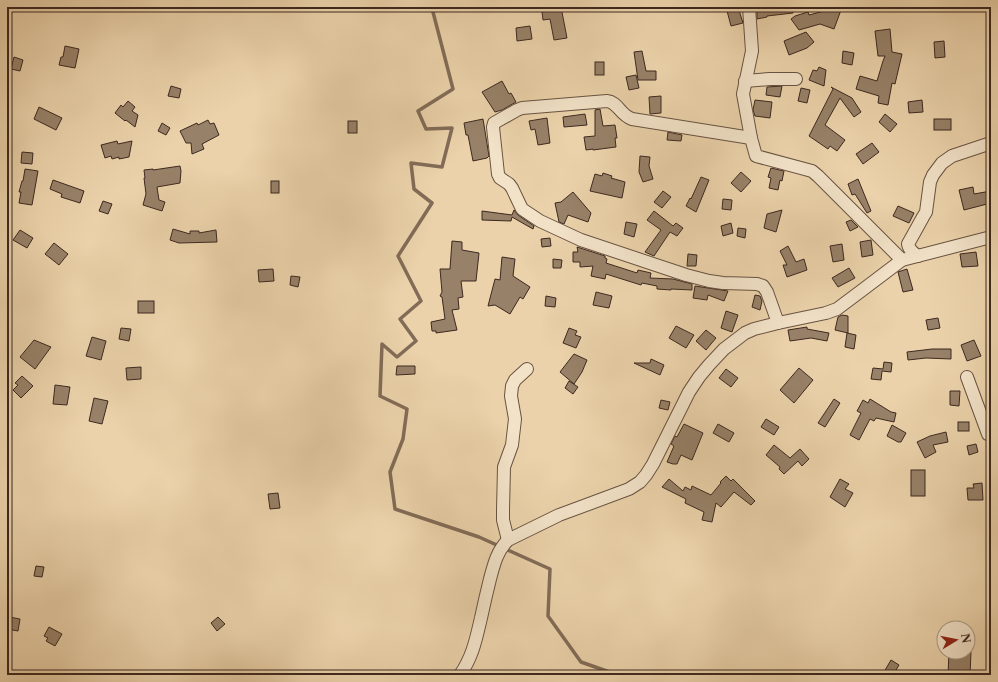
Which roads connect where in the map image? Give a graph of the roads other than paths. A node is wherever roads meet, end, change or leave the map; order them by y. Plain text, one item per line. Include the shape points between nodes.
1 (749, 7) edge
2 (796, 79) dead end
3 (745, 81) junction
4 (751, 138) junction
5 (991, 143) edge
6 (991, 237) edge
7 (918, 256) junction
8 (902, 260) junction
9 (778, 323) junction
10 (527, 368) dead end
11 (967, 377) dead end
12 (991, 434) edge
13 (508, 540) junction
14 (460, 675) edge

1 - 3 street via 752,51
2 - 3 street
3 - 4 street via 743,101
4 - 8 street via 756,156 812,171
4 - 9 street via 632,119 626,117 612,102 607,101 522,108 494,123 493,127 498,174 512,188 522,209 544,223 581,240 686,275 716,282 763,286
5 - 7 street via 952,156 937,169 930,182 926,212 908,244 912,252
6 - 7 street
7 - 8 street
8 - 9 street via 836,309
9 - 13 street via 745,333 709,365 689,392 653,464 640,482 629,489 559,515
10 - 13 street via 512,386 515,419 512,445 504,467 502,510
11 - 12 street via 988,434
13 - 14 street via 495,559 474,649

